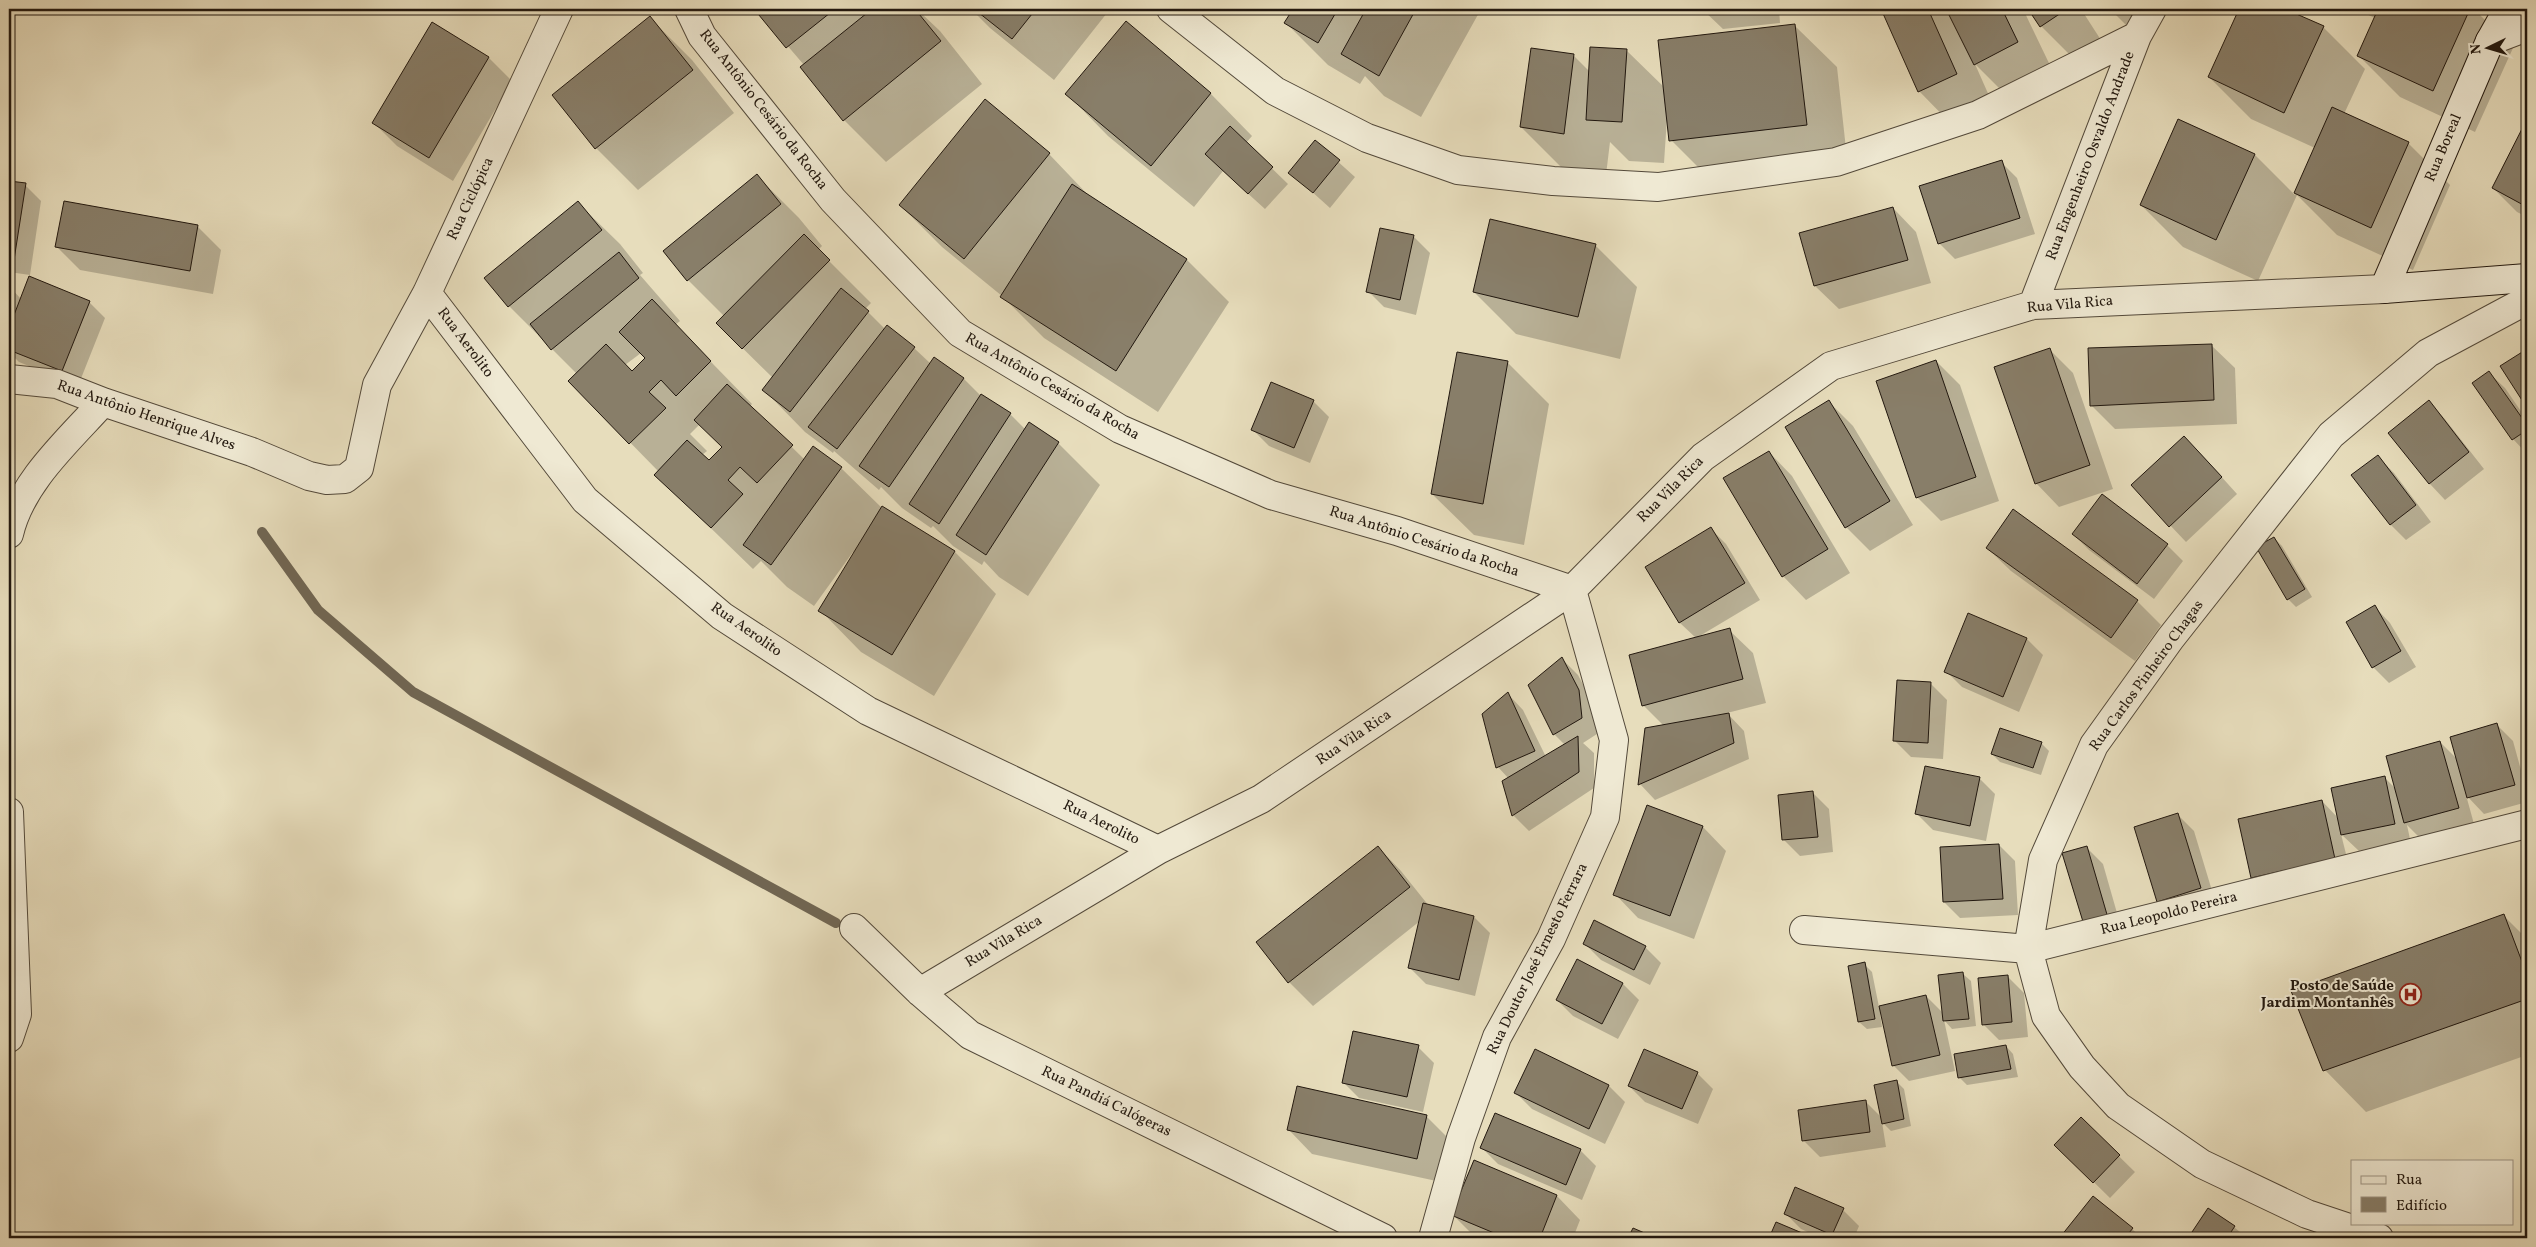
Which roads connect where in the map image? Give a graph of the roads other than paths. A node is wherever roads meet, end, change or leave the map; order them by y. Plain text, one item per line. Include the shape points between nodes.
1 (559, 9) edge
2 (689, 9) edge
3 (1171, 9) edge
4 (2152, 9) edge
5 (2508, 9) edge
6 (2527, 27) edge
7 (2138, 36) junction
8 (2490, 41) junction
9 (2527, 278) edge
10 (2384, 289) junction
11 (427, 293) junction
12 (2527, 300) edge
13 (2033, 305) junction
14 (9, 379) edge
15 (377, 385) joint
16 (103, 402) junction
17 (9, 534) edge
18 (1572, 590) junction
19 (9, 812) edge
20 (2527, 824) edge
21 (1158, 850) junction
22 (854, 928) dead end
23 (1804, 930) dead end
24 (2028, 949) junction
25 (920, 992) junction
26 (9, 1038) edge
27 (1383, 1238) edge
28 (1434, 1238) edge
29 (2380, 1238) edge

1 - 11 street, Rua Ciclópica
2 - 18 street, Rua Antônio Cesário da Rocha via 702,36 833,200 960,333 1120,429 1271,495 1397,531
3 - 7 street via 1275,91 1367,138 1458,170 1553,181 1658,187 1836,162 1978,115
4 - 7 street, Rua Engenheiro Osvaldo Andrade
5 - 8 street, Rua Boreal
6 - 8 street
7 - 13 street, Rua Engenheiro Osvaldo Andrade
8 - 10 street, Rua Boreal
9 - 10 street, Rua Vila Rica
10 - 13 street, Rua Vila Rica
11 - 15 street, Rua Ciclópica
11 - 21 street, Rua Aerolito via 585,500 722,616 868,711
12 - 24 street, Rua Carlos Pinheiro Chagas via 2428,353 2331,435 2170,639 2094,745 2043,860
13 - 18 street, Rua Vila Rica via 1831,366 1703,457
14 - 16 street, Rua Antônio Henrique Alves via 57,384
15 - 16 street, Rua Antônio Henrique Alves via 359,468 345,479 309,476 252,452
16 - 17 street via 48,462 14,514
18 - 21 street, Rua Vila Rica via 1261,799
18 - 28 street, Rua Doutor José Ernesto Ferrara via 1614,740 1605,817 1550,939 1497,1037 1461,1138
19 - 26 street via 17,1014
20 - 24 street, Rua Leopoldo Pereira
21 - 25 street, Rua Vila Rica
22 - 25 street, Rua Pandiá Calógeras
23 - 24 street, Rua Leopoldo Pereira
24 - 29 street, Rua Carlos Pinheiro Chagas via 2046,1016 2082,1068 2118,1106 2202,1164 2307,1214
25 - 27 street, Rua Pandiá Calógeras via 970,1035

